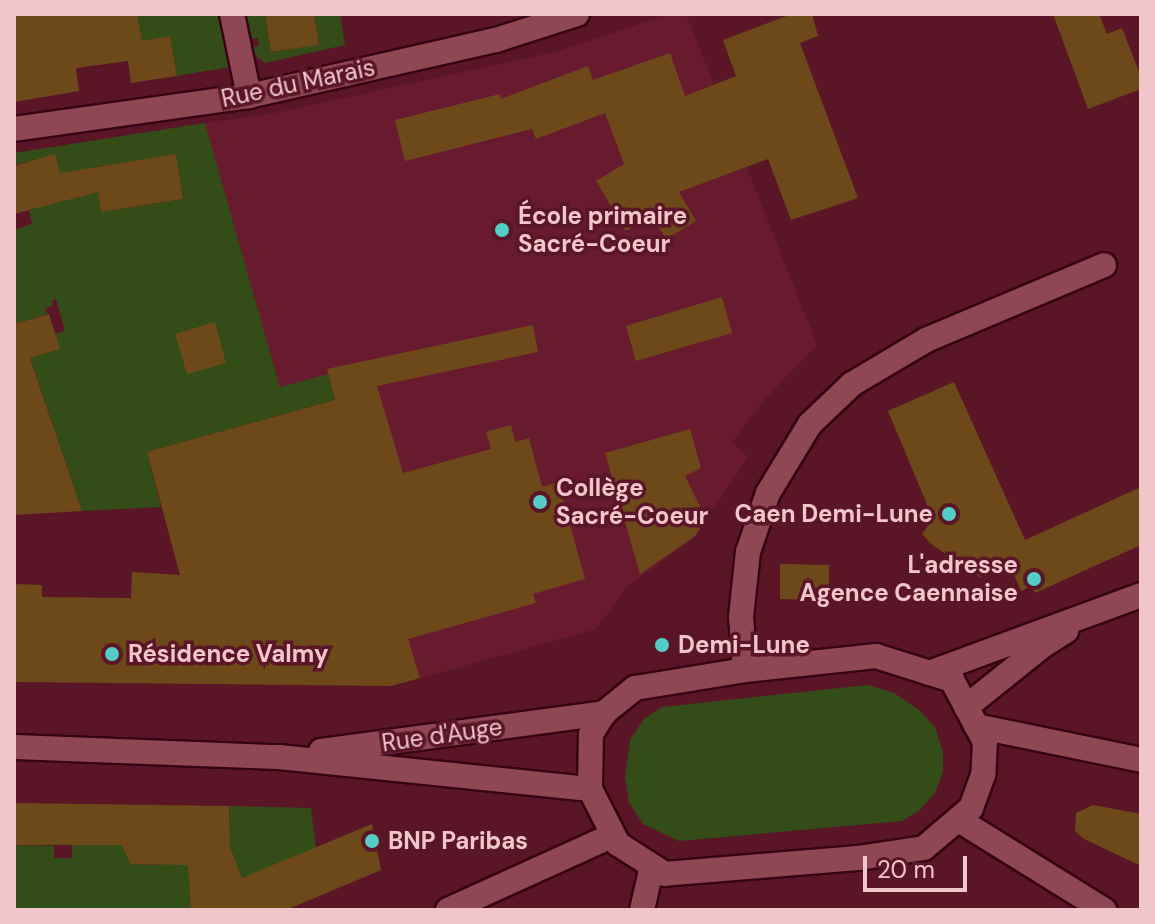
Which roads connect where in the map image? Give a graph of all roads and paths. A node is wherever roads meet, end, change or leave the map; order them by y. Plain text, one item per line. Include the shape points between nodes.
1 (232, 14) edge
2 (577, 14) edge
3 (249, 96) junction
4 (14, 129) edge
5 (1104, 265) dead end
6 (1141, 595) edge
7 (1099, 612) junction
8 (745, 670) junction
9 (929, 673) junction
10 (604, 713) junction
11 (971, 716) junction
12 (14, 747) edge
13 (279, 757) junction
14 (1141, 760) edge
15 (590, 789) junction
16 (959, 820) junction
17 (613, 835) junction
18 (652, 866) junction
19 (448, 910) edge
20 (642, 910) edge
21 (1104, 910) edge

1 - 3 main road
2 - 3 main road, Rue du Marais via 496,40
3 - 4 main road, Rue du Marais
5 - 8 main road via 926,340 852,384 810,424 768,493 748,552 741,617
6 - 7 main road
7 - 9 main road
7 - 11 main road via 1045,644
8 - 9 main road via 876,656
8 - 10 main road via 635,688
9 - 11 main road via 952,680
10 - 13 main road, Rue d'Auge
10 - 15 main road via 591,734
11 - 14 main road
11 - 16 main road via 985,742 983,775 971,808
12 - 13 main road, Rue d'Auge
13 - 15 main road, Rue d'Auge
15 - 17 main road
16 - 18 main road via 924,848 858,858 665,874
16 - 21 main road
17 - 18 main road
17 - 19 main road
18 - 20 main road

